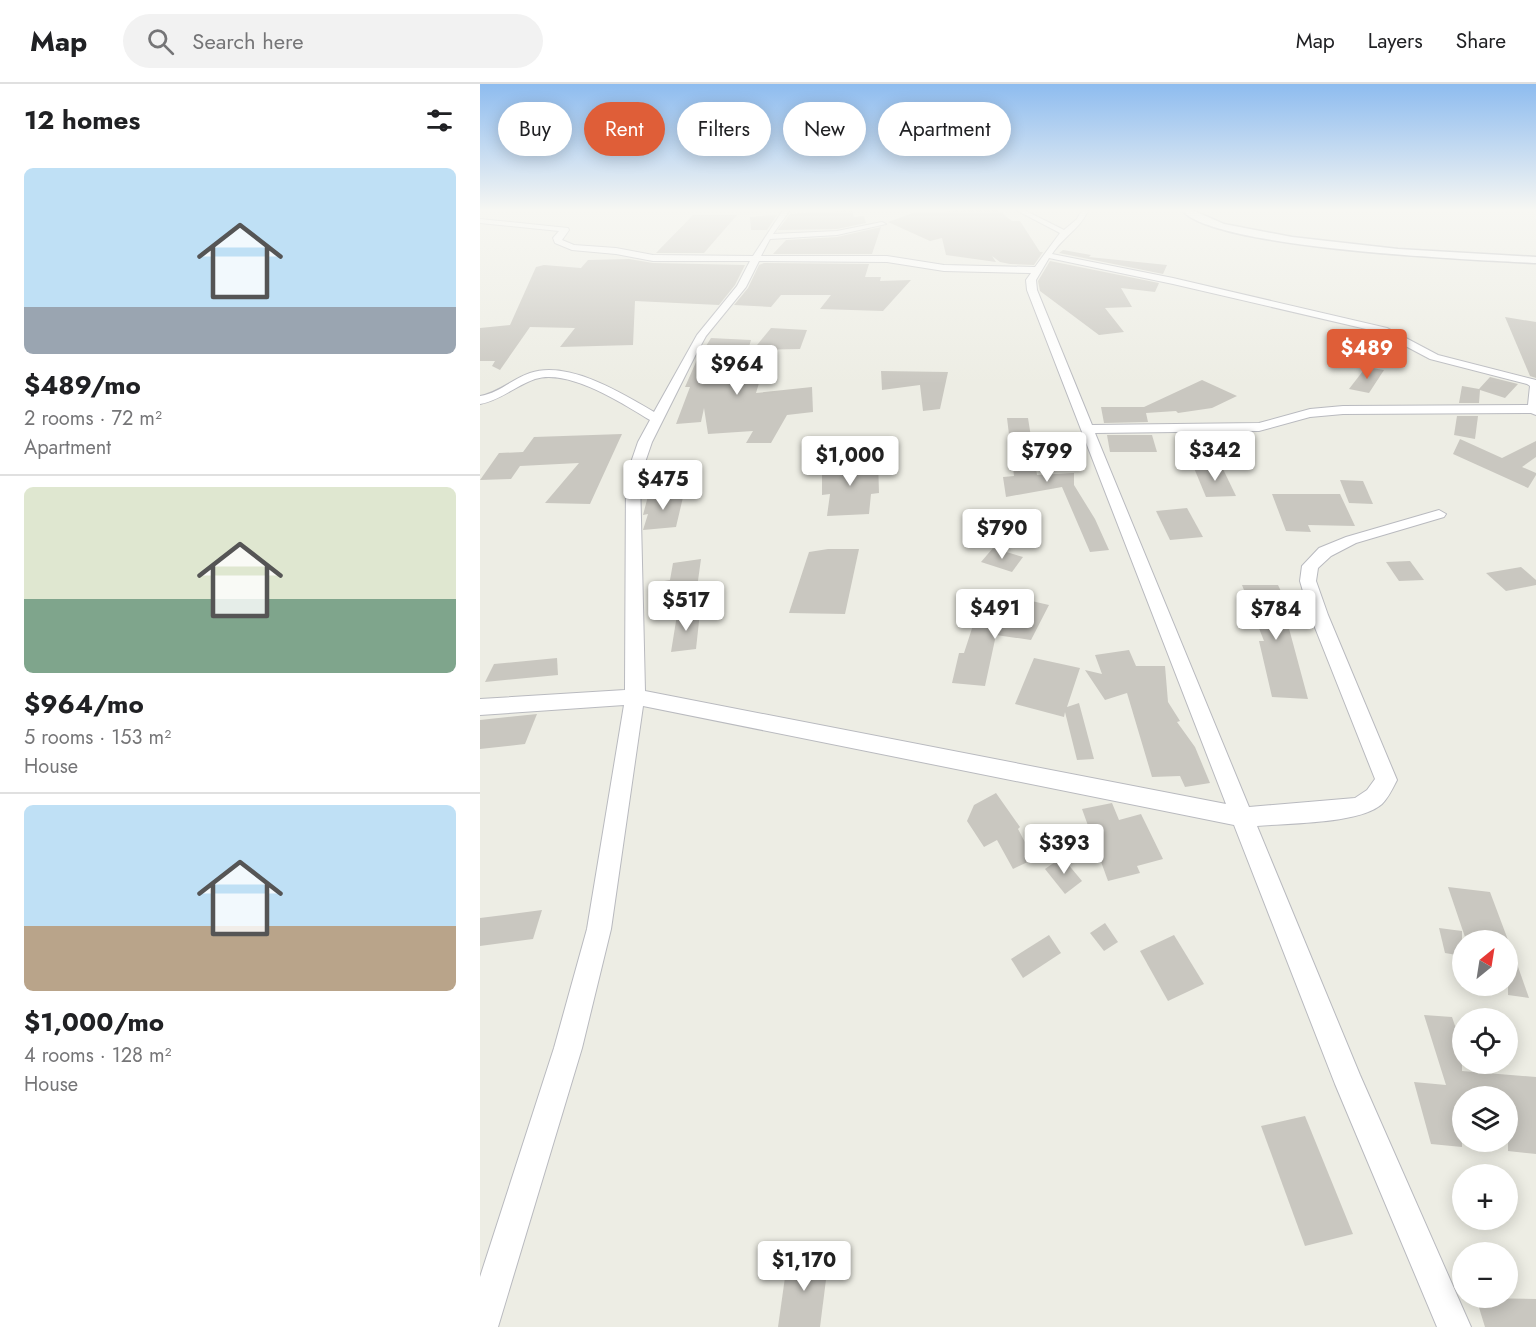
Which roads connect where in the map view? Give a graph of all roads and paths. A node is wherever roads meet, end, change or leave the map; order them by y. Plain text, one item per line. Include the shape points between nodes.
1 (751, 268) edge
2 (1038, 268) edge
3 (1085, 268) edge
4 (480, 400) edge
5 (1535, 410) edge
6 (657, 418) junction
7 (1087, 429) junction
8 (1439, 514) dead end
9 (635, 697) junction
10 (480, 707) edge
11 (1243, 817) junction
12 (481, 1327) edge
13 (1454, 1327) edge

1 - 6 street via 702,335
2 - 7 street via 1031,280 1032,290
3 - 5 street via 1164,279 1383,330 1434,357 1531,382 1536,385
4 - 6 street via 548,374 612,392
5 - 7 street via 1358,410 1307,413 1259,427
6 - 9 street via 633,477
7 - 11 street
8 - 11 street via 1351,540 1325,552 1310,566 1308,581 1319,615 1386,780 1375,797 1359,807
9 - 10 street
9 - 11 street
9 - 12 street via 599,929 568,1048
11 - 13 street via 1349,1084

